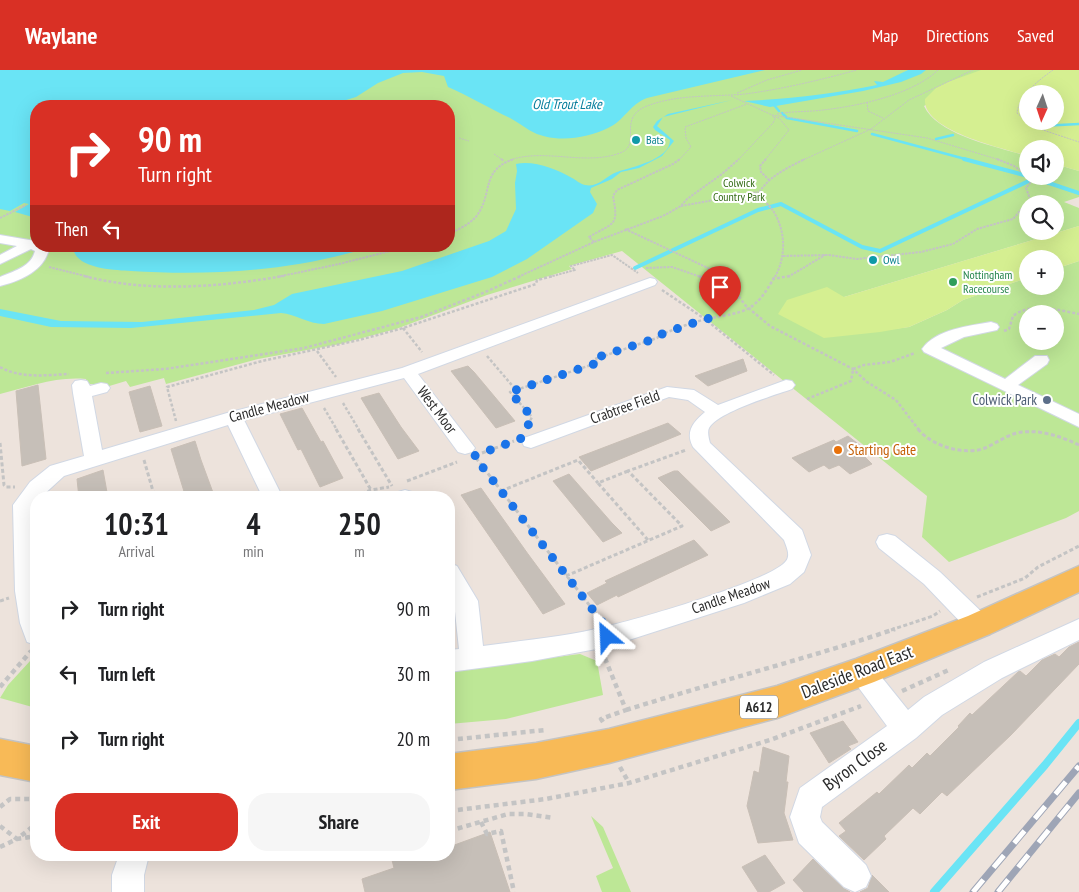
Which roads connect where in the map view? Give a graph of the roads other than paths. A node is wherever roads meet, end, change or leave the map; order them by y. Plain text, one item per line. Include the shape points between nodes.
1 (0, 239) edge
2 (30, 244) joint
3 (42, 252) edge
4 (0, 260) edge
5 (643, 277) road end
6 (0, 282) edge
7 (994, 330) road end
8 (1041, 360) dead end
9 (408, 372) junction
10 (102, 380) road end
11 (786, 385) road end
12 (1006, 386) junction
13 (716, 412) junction
14 (233, 417) junction
15 (1079, 421) edge
16 (526, 436) road end
17 (465, 454) road end
18 (94, 458) junction
19 (34, 491) edge
20 (270, 491) edge
21 (30, 496) edge
22 (887, 542) dead end
23 (1079, 578) edge
24 (455, 582) edge
25 (30, 606) edge
26 (979, 625) junction
27 (1079, 629) edge
28 (460, 659) edge
29 (862, 672) junction
30 (906, 729) junction
31 (0, 757) edge
32 (30, 763) edge
33 (455, 771) edge
34 (132, 861) edge
35 (855, 876) dead end
36 (128, 892) edge

1 - 2 street
2 - 4 street
3 - 6 street via 41,259 35,265
5 - 9 street, Candle Meadow via 478,347
7 - 12 street via 954,336 936,342 930,349
8 - 12 street
9 - 14 street, Candle Meadow
9 - 17 street, West Moor
10 - 18 street via 78,384
11 - 13 street
12 - 15 street
13 - 16 street, Crabtree Field via 687,392 667,392
13 - 28 street, Candle Meadow via 702,423 700,442 794,536 800,555 796,566 782,578 744,594 603,638
14 - 18 street, Candle Meadow
14 - 20 street
18 - 19 street, Candle Meadow via 58,471
21 - 25 street, Candle Meadow via 23,505
22 - 26 street via 932,578
23 - 26 main road, Daleside Road East / A612
24 - 28 street via 466,601
26 - 29 main road, Daleside Road East / A612
27 - 30 street, Byron Close via 993,670 933,706
29 - 30 street via 892,694
29 - 33 main road, Daleside Road East / A612 via 777,702 609,746 536,761
30 - 35 street, Byron Close via 810,798 805,816 810,832
31 - 32 main road
34 - 36 street

